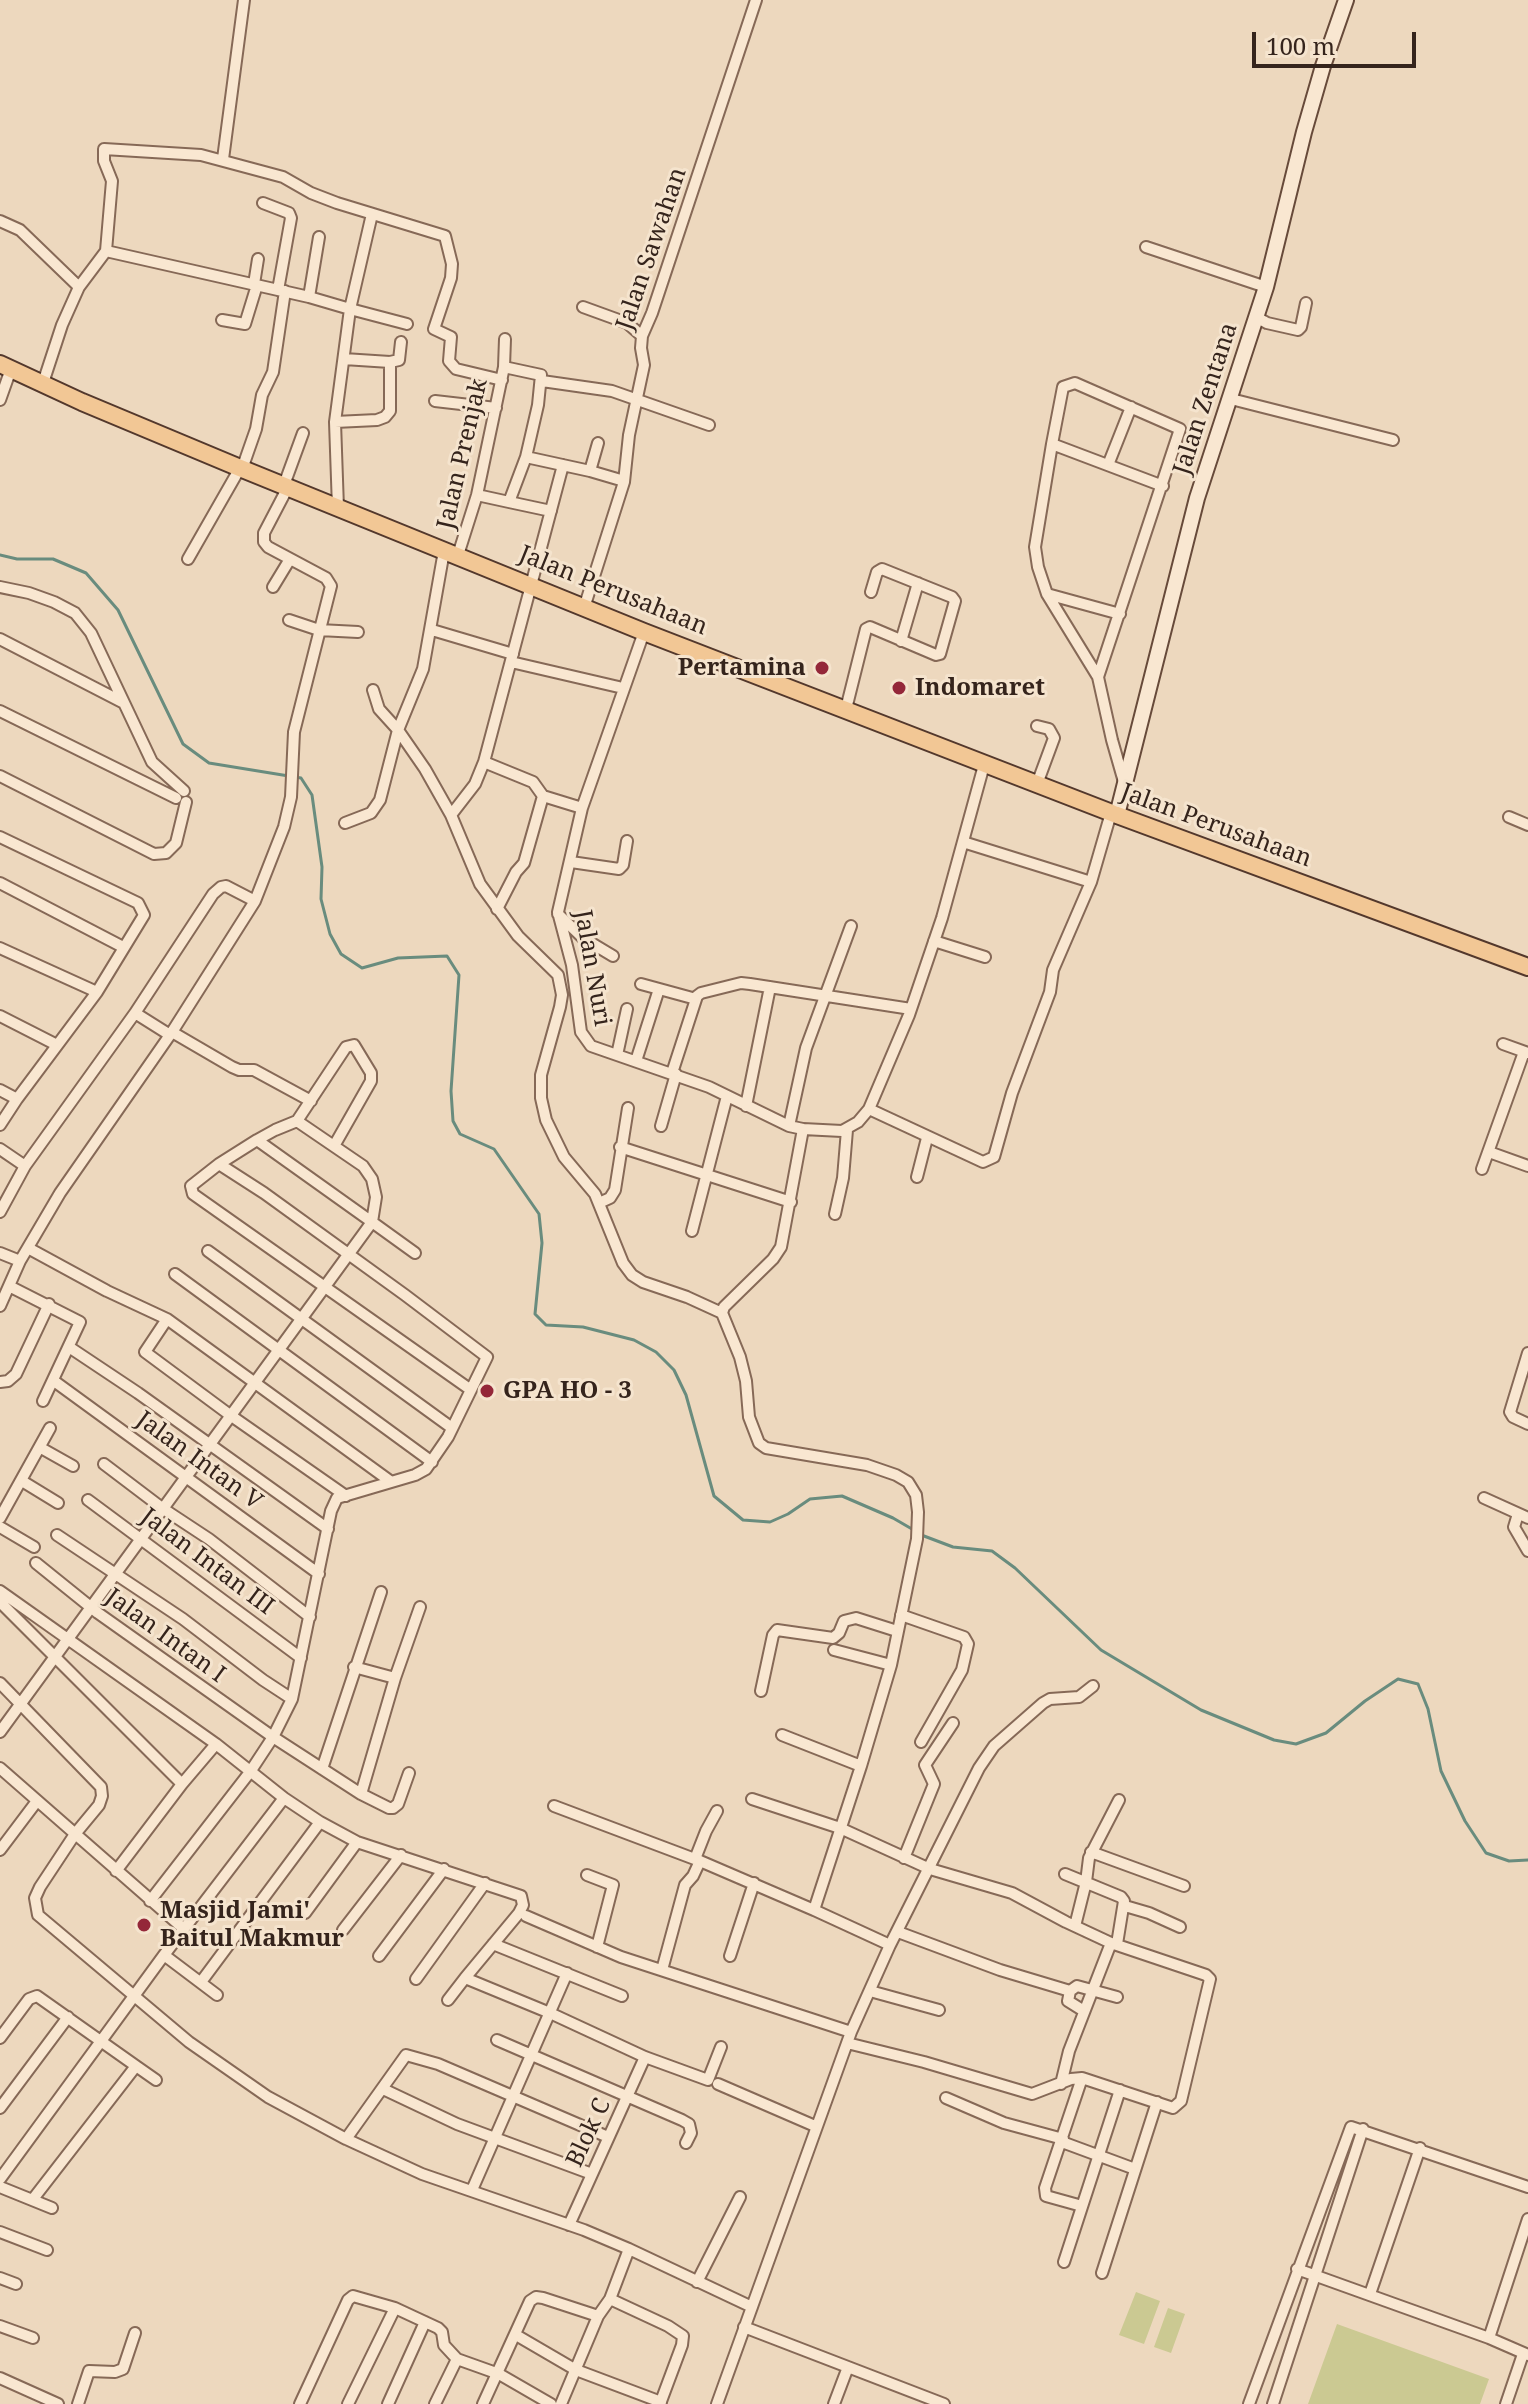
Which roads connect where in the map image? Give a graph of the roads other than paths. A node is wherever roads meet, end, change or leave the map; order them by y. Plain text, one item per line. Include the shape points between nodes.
1 (244, 0) edge
2 (756, 0) edge
3 (1346, 0) edge
4 (224, 159) junction
5 (263, 203) dead end
6 (372, 214) junction
7 (0, 221) edge
8 (319, 237) dead end
9 (1146, 247) dead end
10 (106, 251) junction
11 (258, 259) dead end
12 (256, 284) junction
13 (79, 287) junction
14 (1266, 287) junction
15 (282, 290) junction
16 (309, 297) junction
17 (1306, 303) dead end
18 (583, 307) dead end
19 (350, 309) junction
20 (1256, 317) junction
21 (222, 320) dead end
22 (407, 324) dead end
23 (642, 336) junction
24 (505, 339) dead end
25 (401, 342) dead end
26 (344, 359) junction
27 (390, 362) junction
28 (6, 367) edge
29 (507, 368) junction
30 (502, 380) junction
31 (542, 381) junction
32 (43, 383) junction
33 (637, 398) junction
34 (1231, 399) junction
35 (0, 400) edge
36 (435, 401) dead end
37 (1131, 407) junction
38 (496, 408) junction
39 (335, 422) junction
40 (709, 425) dead end
41 (303, 433) dead end
42 (1393, 440) dead end
43 (598, 443) dead end
44 (1052, 444) junction
45 (526, 457) junction
46 (563, 465) junction
47 (1108, 465) junction
48 (241, 469) junction
49 (590, 471) junction
50 (624, 481) junction
51 (286, 486) junction
52 (1163, 486) junction
53 (477, 495) junction
54 (509, 502) junction
55 (338, 508) junction
56 (551, 511) junction
57 (451, 553) junction
58 (188, 559) dead end
59 (290, 559) junction
60 (918, 583) junction
61 (529, 584) junction
62 (0, 587) edge
63 (273, 587) dead end
64 (871, 592) dead end
65 (1047, 594) junction
66 (584, 608) junction
67 (1120, 614) junction
68 (289, 620) dead end
69 (319, 630) junction
70 (432, 630) junction
71 (358, 632) dead end
72 (644, 632) junction
73 (0, 639) edge
74 (901, 641) junction
75 (512, 658) junction
76 (1098, 677) junction
77 (623, 688) junction
78 (373, 690) dead end
79 (124, 703) junction
80 (846, 709) junction
81 (0, 711) edge
82 (1037, 726) dead end
83 (398, 730) junction
84 (484, 762) junction
85 (984, 765) junction
86 (0, 776) edge
87 (1037, 784) junction
88 (1125, 785) junction
89 (543, 796) junction
90 (182, 797) junction
91 (582, 808) junction
92 (1114, 814) junction
93 (451, 815) junction
94 (1509, 817) dead end
95 (345, 823) dead end
96 (1528, 825) edge
97 (0, 837) edge
98 (627, 841) dead end
99 (963, 842) junction
100 (571, 862) junction
101 (1091, 882) junction
102 (0, 883) edge
103 (255, 901) junction
104 (497, 909) junction
105 (558, 914) junction
106 (851, 926) dead end
107 (934, 941) junction
108 (123, 947) junction
109 (0, 948) edge
110 (613, 956) dead end
111 (985, 957) dead end
112 (1528, 967) edge
113 (641, 984) dead end
114 (770, 987) junction
115 (659, 989) junction
116 (97, 992) junction
117 (567, 992) junction
118 (826, 996) junction
119 (696, 999) junction
120 (627, 1009) dead end
121 (911, 1009) junction
122 (135, 1013) junction
123 (0, 1016) edge
124 (171, 1033) junction
125 (1503, 1044) dead end
126 (57, 1045) junction
127 (1526, 1052) edge
128 (617, 1055) junction
129 (636, 1061) junction
130 (674, 1074) junction
131 (0, 1090) edge
132 (727, 1096) junction
133 (17, 1099) junction
134 (311, 1101) junction
135 (746, 1106) junction
136 (628, 1108) dead end
137 (869, 1109) junction
138 (297, 1121) junction
139 (0, 1125) edge
140 (661, 1126) dead end
141 (789, 1126) junction
142 (803, 1129) junction
143 (847, 1130) junction
144 (927, 1138) junction
145 (257, 1140) junction
146 (334, 1146) junction
147 (620, 1147) junction
148 (0, 1149) edge
149 (1489, 1152) junction
150 (219, 1164) junction
151 (25, 1166) junction
152 (1528, 1166) edge
153 (1482, 1169) dead end
154 (706, 1174) junction
155 (917, 1177) dead end
156 (601, 1202) junction
157 (791, 1202) junction
158 (0, 1212) edge
159 (835, 1214) dead end
160 (372, 1222) junction
161 (692, 1231) dead end
162 (28, 1248) junction
163 (208, 1251) dead end
164 (0, 1253) edge
165 (415, 1253) dead end
166 (349, 1255) junction
167 (20, 1261) junction
168 (175, 1274) dead end
169 (9, 1286) junction
170 (323, 1287) junction
171 (49, 1304) junction
172 (0, 1306) edge
173 (722, 1313) junction
174 (167, 1319) junction
175 (300, 1320) junction
176 (69, 1347) junction
177 (279, 1349) junction
178 (1528, 1353) edge
179 (54, 1381) junction
180 (0, 1382) edge
181 (256, 1383) junction
182 (471, 1390) junction
183 (43, 1401) dead end
184 (230, 1415) junction
185 (1528, 1424) edge
186 (50, 1428) dead end
187 (452, 1428) junction
188 (209, 1446) junction
189 (41, 1448) junction
190 (432, 1462) junction
191 (104, 1464) dead end
192 (73, 1466) dead end
193 (187, 1476) junction
194 (22, 1481) junction
195 (390, 1481) junction
196 (346, 1496) junction
197 (1484, 1498) dead end
198 (88, 1500) dead end
199 (58, 1503) dead end
200 (162, 1508) junction
201 (1523, 1516) edge
202 (0, 1518) edge
203 (0, 1527) edge
204 (328, 1529) junction
205 (57, 1535) dead end
206 (142, 1539) junction
207 (34, 1547) dead end
208 (1528, 1551) edge
209 (36, 1563) dead end
210 (116, 1573) junction
211 (319, 1574) junction
212 (0, 1591) edge
213 (381, 1592) dead end
214 (0, 1602) edge
215 (91, 1607) junction
216 (420, 1607) dead end
217 (901, 1615) junction
218 (310, 1617) junction
219 (897, 1631) junction
220 (69, 1639) junction
221 (834, 1650) dead end
222 (53, 1657) junction
223 (301, 1658) junction
224 (891, 1665) junction
225 (354, 1667) junction
226 (395, 1678) junction
227 (0, 1683) edge
228 (1093, 1686) dead end
229 (761, 1691) dead end
230 (292, 1699) junction
231 (20, 1703) junction
232 (953, 1723) dead end
233 (0, 1732) edge
234 (782, 1735) dead end
235 (273, 1737) junction
236 (921, 1742) dead end
237 (216, 1744) junction
238 (861, 1766) junction
239 (0, 1768) edge
240 (322, 1769) junction
241 (250, 1772) junction
242 (409, 1773) dead end
243 (182, 1784) junction
244 (361, 1794) junction
245 (284, 1798) junction
246 (752, 1799) dead end
247 (1119, 1800) dead end
248 (37, 1801) junction
249 (554, 1806) dead end
250 (717, 1811) dead end
251 (320, 1822) junction
252 (840, 1828) junction
253 (75, 1834) junction
254 (357, 1842) junction
255 (0, 1850) edge
256 (1091, 1852) junction
257 (401, 1855) junction
258 (904, 1858) junction
259 (697, 1860) junction
260 (444, 1869) junction
261 (930, 1869) junction
262 (116, 1871) junction
263 (1065, 1874) dead end
264 (587, 1875) dead end
265 (1086, 1882) junction
266 (485, 1883) junction
267 (754, 1883) junction
268 (1184, 1886) dead end
269 (150, 1901) junction
270 (1125, 1906) junction
271 (814, 1910) junction
272 (305, 1913) dead end
273 (526, 1916) dead end
274 (1075, 1926) junction
275 (1180, 1927) dead end
276 (184, 1929) junction
277 (343, 1930) dead end
278 (898, 1932) junction
279 (493, 1944) junction
280 (1114, 1944) junction
281 (890, 1945) junction
282 (597, 1947) junction
283 (164, 1955) junction
284 (379, 1956) dead end
285 (730, 1956) dead end
286 (662, 1970) junction
287 (567, 1973) junction
288 (465, 1978) junction
289 (416, 1979) dead end
290 (201, 1982) junction
291 (1092, 1990) junction
292 (870, 1991) junction
293 (1070, 1991) junction
294 (217, 1995) dead end
295 (134, 1996) junction
296 (622, 1996) dead end
297 (1117, 1997) dead end
298 (448, 2000) dead end
299 (939, 2010) dead end
300 (1084, 2011) junction
301 (550, 2013) junction
302 (68, 2017) junction
303 (0, 2038) edge
304 (849, 2038) junction
305 (497, 2040) dead end
306 (102, 2041) junction
307 (721, 2047) dead end
308 (531, 2055) junction
309 (645, 2057) junction
310 (136, 2066) junction
311 (1082, 2078) junction
312 (156, 2080) dead end
313 (718, 2084) dead end
314 (1061, 2084) junction
315 (383, 2089) junction
316 (1120, 2090) junction
317 (513, 2097) junction
318 (627, 2098) junction
319 (946, 2098) dead end
320 (1157, 2102) junction
321 (0, 2108) edge
322 (815, 2126) junction
323 (1363, 2129) junction
324 (495, 2137) junction
325 (608, 2137) junction
326 (346, 2139) junction
327 (1063, 2141) junction
328 (686, 2143) dead end
329 (1420, 2148) junction
330 (1098, 2156) junction
331 (1135, 2169) junction
332 (592, 2174) junction
333 (0, 2179) edge
334 (0, 2187) edge
335 (1528, 2187) edge
336 (472, 2190) junction
337 (740, 2197) dead end
338 (33, 2199) junction
339 (1082, 2206) junction
340 (52, 2208) dead end
341 (1528, 2219) edge
342 (569, 2225) junction
343 (0, 2232) edge
344 (629, 2249) junction
345 (47, 2250) dead end
346 (1064, 2262) dead end
347 (1297, 2269) junction
348 (1102, 2273) dead end
349 (1314, 2276) junction
350 (0, 2278) edge
351 (697, 2282) junction
352 (16, 2284) dead end
353 (1370, 2294) junction
354 (610, 2299) junction
355 (752, 2307) junction
356 (395, 2308) junction
357 (598, 2316) junction
358 (425, 2322) junction
359 (0, 2326) edge
360 (744, 2327) junction
361 (135, 2333) dead end
362 (516, 2335) junction
363 (33, 2338) dead end
364 (1489, 2338) junction
365 (1526, 2354) edge
366 (457, 2359) junction
367 (848, 2367) junction
368 (576, 2370) junction
369 (499, 2374) junction
370 (0, 2378) edge
371 (661, 2403) edge
372 (58, 2404) edge
373 (78, 2404) edge
374 (300, 2404) edge
375 (348, 2404) edge
376 (388, 2404) edge
377 (435, 2404) edge
378 (483, 2404) edge
379 (551, 2404) edge
380 (561, 2404) edge
381 (717, 2404) edge
382 (834, 2404) edge
383 (944, 2404) edge
384 (1249, 2404) edge
385 (1273, 2404) edge
386 (1506, 2404) edge

1 - 4 street
2 - 23 street, Jalan Sawahan
3 - 14 street, Jalan Zentana via 1319,79
4 - 6 street
4 - 10 street via 104,149 112,181
5 - 15 street via 290,215
6 - 19 street
6 - 30 street via 445,236 451,278 434,329 451,337 449,361 456,369
7 - 13 street via 20,230
8 - 16 street
9 - 14 street
10 - 12 street
10 - 13 street
11 - 12 street
12 - 15 street
12 - 21 street via 245,324
13 - 32 street
14 - 20 street, Jalan Zentana
15 - 16 street
15 - 48 street via 273,372
16 - 19 street
17 - 20 street via 1298,330
18 - 23 street via 627,323
19 - 22 street
19 - 26 street
20 - 34 street, Jalan Zentana
23 - 33 street, Jalan Sawahan via 644,365
24 - 29 street, Jalan Prenjak
25 - 27 street via 399,360
26 - 27 street
26 - 39 street
27 - 39 street via 390,411 385,417
28 - 32 main road, Jalan Perusahaan
28 - 35 street
29 - 30 street, Jalan Prenjak
29 - 31 street via 537,373
30 - 38 street, Jalan Prenjak
31 - 33 street
31 - 45 street
32 - 48 main road, Jalan Perusahaan
33 - 40 street
33 - 50 street, Jalan Sawahan
34 - 42 street
34 - 88 street, Jalan Zentana via 1197,498
36 - 38 street
37 - 44 street via 1068,384 1063,387
37 - 47 street
37 - 52 street via 1180,429
38 - 53 street, Jalan Prenjak
39 - 55 street
41 - 51 street
43 - 49 street
44 - 47 street
44 - 65 street via 1035,547
45 - 46 street
45 - 54 street
46 - 49 street
46 - 56 street
47 - 52 street
48 - 51 main road, Jalan Perusahaan
48 - 58 street
49 - 50 street
50 - 66 street, Jalan Sawahan
51 - 55 main road, Jalan Perusahaan
51 - 59 street via 263,539
52 - 67 street
53 - 54 street
53 - 57 street, Jalan Prenjak
54 - 56 street
55 - 57 main road, Jalan Perusahaan
56 - 61 street
57 - 61 main road, Jalan Perusahaan
57 - 70 street, Jalan Prenjak
59 - 63 street
59 - 69 street via 330,582
60 - 64 street via 879,569
60 - 74 street
60 - 74 street via 955,598 941,651 936,655
61 - 66 main road, Jalan Perusahaan
61 - 75 street
62 - 79 street via 42,597 75,613 91,633
65 - 67 street
65 - 76 street
66 - 72 main road, Jalan Perusahaan
67 - 76 street
68 - 69 street
69 - 71 street
69 - 103 street via 294,732 284,827
70 - 75 street
70 - 83 street, Jalan Prenjak via 416,690
72 - 77 street, Jalan Nuri
72 - 80 main road, Jalan Perusahaan
73 - 79 street
74 - 80 street via 866,629
75 - 77 street
75 - 84 street
76 - 88 street
77 - 91 street, Jalan Nuri
78 - 83 street via 379,709
79 - 90 street via 152,762
80 - 85 main road, Jalan Perusahaan
81 - 90 street
82 - 87 street via 1049,729 1054,738
83 - 93 street
83 - 95 street, Jalan Prenjak via 378,806
84 - 89 street via 533,782
84 - 93 street
85 - 87 main road, Jalan Perusahaan
85 - 99 street
86 - 90 street via 154,854 166,853 176,843
87 - 92 main road, Jalan Perusahaan
88 - 92 street, Jalan Zentana
89 - 91 street
89 - 104 street via 524,863
91 - 100 street, Jalan Nuri
92 - 101 street
92 - 112 main road, Jalan Perusahaan
93 - 104 street via 475,874
94 - 96 street
97 - 108 street via 141,906 143,920
98 - 100 street via 619,869
99 - 101 street
99 - 107 street
100 - 105 street, Jalan Nuri
101 - 144 street via 1053,970 994,1157 983,1162
102 - 108 street
103 - 122 street via 232,887 221,887
103 - 124 street
104 - 117 street via 558,975
105 - 110 street
105 - 117 street, Jalan Nuri via 572,965
106 - 118 street
107 - 111 street
107 - 121 street
108 - 116 street
109 - 116 street
113 - 115 street
114 - 118 street
114 - 119 street via 741,983
114 - 135 street
115 - 119 street
115 - 129 street
116 - 126 street
117 - 128 street, Jalan Nuri via 585,1041
117 - 156 street via 541,1075 541,1098 564,1157
118 - 121 street
118 - 141 street via 806,1048
119 - 130 street
120 - 128 street
121 - 137 street
122 - 124 street
122 - 151 street
123 - 126 street
124 - 134 street
124 - 162 street
125 - 127 street
126 - 133 street
127 - 149 street
128 - 129 street, Jalan Nuri
129 - 130 street, Jalan Nuri
130 - 132 street, Jalan Nuri
130 - 140 street
131 - 133 street
132 - 135 street, Jalan Nuri
132 - 154 street
133 - 139 street
134 - 138 street
134 - 146 street via 346,1047 354,1045 371,1081
135 - 141 street, Jalan Nuri
136 - 147 street
137 - 143 street
137 - 144 street
138 - 145 street
138 - 146 street
141 - 142 street, Jalan Nuri
142 - 143 street, Jalan Nuri
142 - 157 street
143 - 159 street
144 - 155 street
145 - 150 street
145 - 160 street
146 - 160 street via 372,1179
147 - 154 street
147 - 156 street via 615,1190
148 - 151 street
149 - 152 street
149 - 153 street
150 - 166 street
150 - 170 street via 191,1186 193,1194
151 - 158 street
154 - 157 street
154 - 161 street
156 - 173 street via 632,1275
157 - 173 street via 781,1247
160 - 165 street
160 - 166 street
162 - 167 street
162 - 174 street
163 - 175 street
164 - 167 street
166 - 170 street
166 - 182 street via 485,1353 485,1366
167 - 169 street
168 - 177 street
169 - 171 street
169 - 172 street
170 - 175 street
170 - 182 street
171 - 176 street via 80,1322
171 - 180 street via 16,1374
173 - 217 street via 740,1357 749,1417 759,1443 867,1465 908,1482 916,1495 917,1539
174 - 181 street
174 - 184 street via 145,1352
175 - 177 street
175 - 187 street
176 - 179 street
176 - 188 street
177 - 181 street
177 - 190 street
178 - 185 street via 1510,1412
179 - 183 street
179 - 193 street, Jalan Intan V
181 - 184 street
181 - 195 street
182 - 187 street
184 - 188 street
184 - 196 street
186 - 189 street
187 - 190 street
188 - 193 street
188 - 204 street
189 - 192 street
189 - 194 street
190 - 195 street via 415,1475
191 - 200 street
193 - 200 street
193 - 211 street, Jalan Intan V
194 - 199 street
194 - 202 street
195 - 196 street
196 - 204 street via 337,1498
197 - 201 street
198 - 206 street, Jalan Intan III
200 - 206 street
200 - 218 street
201 - 208 street via 1514,1527
203 - 207 street
204 - 211 street
205 - 210 street
206 - 210 street
206 - 223 street, Jalan Intan III
209 - 215 street, Jalan Intan I
210 - 215 street
210 - 230 street
211 - 218 street
212 - 220 street
213 - 225 street
214 - 222 street
215 - 220 street
215 - 235 street, Jalan Intan I
216 - 226 street
217 - 219 street
217 - 236 street via 964,1637 968,1644 962,1670
218 - 223 street
219 - 224 street
219 - 229 street via 856,1618 844,1621 833,1638 777,1630
220 - 222 street
220 - 237 street
221 - 224 street
222 - 231 street
222 - 243 street
223 - 230 street
224 - 238 street
225 - 226 street
225 - 240 street
226 - 244 street
227 - 231 street
228 - 261 street via 1079,1697 1043,1703 994,1746
230 - 235 street
231 - 233 street
231 - 253 street via 101,1787 99,1805
232 - 258 street via 925,1765 934,1784
234 - 238 street
235 - 240 street, Jalan Intan I
235 - 241 street
237 - 241 street
237 - 243 street
238 - 252 street
239 - 248 street
240 - 244 street, Jalan Intan I
241 - 245 street
241 - 269 street
242 - 244 street, Jalan Intan I via 393,1808
243 - 262 street
245 - 251 street
245 - 276 street
246 - 252 street
247 - 256 street
248 - 253 street
248 - 255 street
249 - 259 street
250 - 259 street
251 - 254 street
251 - 290 street
252 - 258 street
252 - 271 street
253 - 262 street
253 - 295 street via 40,1887 35,1908
254 - 257 street
254 - 272 street
256 - 265 street
256 - 268 street
257 - 260 street
257 - 277 street
258 - 261 street
259 - 267 street
259 - 286 street
260 - 266 street
260 - 284 street
261 - 274 street via 1012,1893
261 - 278 street
262 - 269 street
263 - 265 street
264 - 282 street via 613,1885
265 - 270 street via 1121,1897
265 - 274 street
266 - 279 street via 523,1900 519,1913
266 - 289 street
267 - 271 street
267 - 285 street
269 - 276 street
270 - 275 street
270 - 280 street
271 - 281 street
273 - 282 street
274 - 280 street
276 - 283 street
278 - 281 street
278 - 293 street
279 - 287 street
279 - 288 street
280 - 291 street
280 - 320 street via 1210,1979 1181,2101 1173,2108
281 - 292 street
282 - 286 street
283 - 290 street
283 - 295 street
286 - 304 street
287 - 296 street
287 - 301 street
288 - 298 street
288 - 301 street
290 - 294 street
291 - 293 street via 1077,1986
291 - 297 street
291 - 300 street
292 - 299 street
292 - 304 street
293 - 300 street via 1070,2004
295 - 306 street
295 - 326 street via 268,2097
300 - 314 street
301 - 308 street
301 - 309 street
302 - 303 street via 34,1996
302 - 306 street
302 - 321 street
304 - 314 street via 1032,2094
304 - 322 street
305 - 308 street
306 - 310 street
306 - 333 street
307 - 309 street via 708,2080
308 - 317 street
308 - 318 street
309 - 318 street, Blok C
310 - 312 street
310 - 338 street
311 - 314 street
311 - 316 street
311 - 327 street
313 - 322 street
315 - 317 street via 406,2055
315 - 324 street
315 - 326 street
316 - 320 street
316 - 330 street
317 - 324 street
317 - 325 street
318 - 325 street, Blok C
318 - 328 street via 689,2124
319 - 327 street
320 - 331 street
322 - 355 street
323 - 329 street
323 - 347 street via 1350,2128
323 - 349 street
324 - 332 street
324 - 336 street
325 - 332 street, Blok C
326 - 336 street
327 - 330 street
327 - 339 street via 1046,2196
329 - 335 street
329 - 353 street
330 - 331 street
330 - 339 street
331 - 348 street
332 - 342 street, Blok C
334 - 338 street
336 - 342 street
337 - 351 street
338 - 340 street
339 - 346 street
341 - 364 street
342 - 344 street
343 - 345 street
344 - 351 street
344 - 354 street
347 - 349 street
347 - 384 street
349 - 353 street
349 - 385 street
350 - 352 street
351 - 355 street
353 - 364 street
354 - 357 street
354 - 371 street via 683,2336
355 - 360 street
356 - 358 street
356 - 374 street via 353,2296 348,2300
356 - 375 street
357 - 362 street via 536,2297
357 - 368 street
358 - 366 street via 442,2332 444,2345
358 - 376 street
359 - 363 street
360 - 367 street
360 - 381 street
361 - 373 street via 123,2369 89,2371
362 - 368 street
362 - 369 street
364 - 365 street
365 - 386 street
366 - 369 street
366 - 377 street
367 - 382 street
367 - 383 street
368 - 371 street
368 - 380 street
369 - 378 street
369 - 379 street
370 - 372 street

